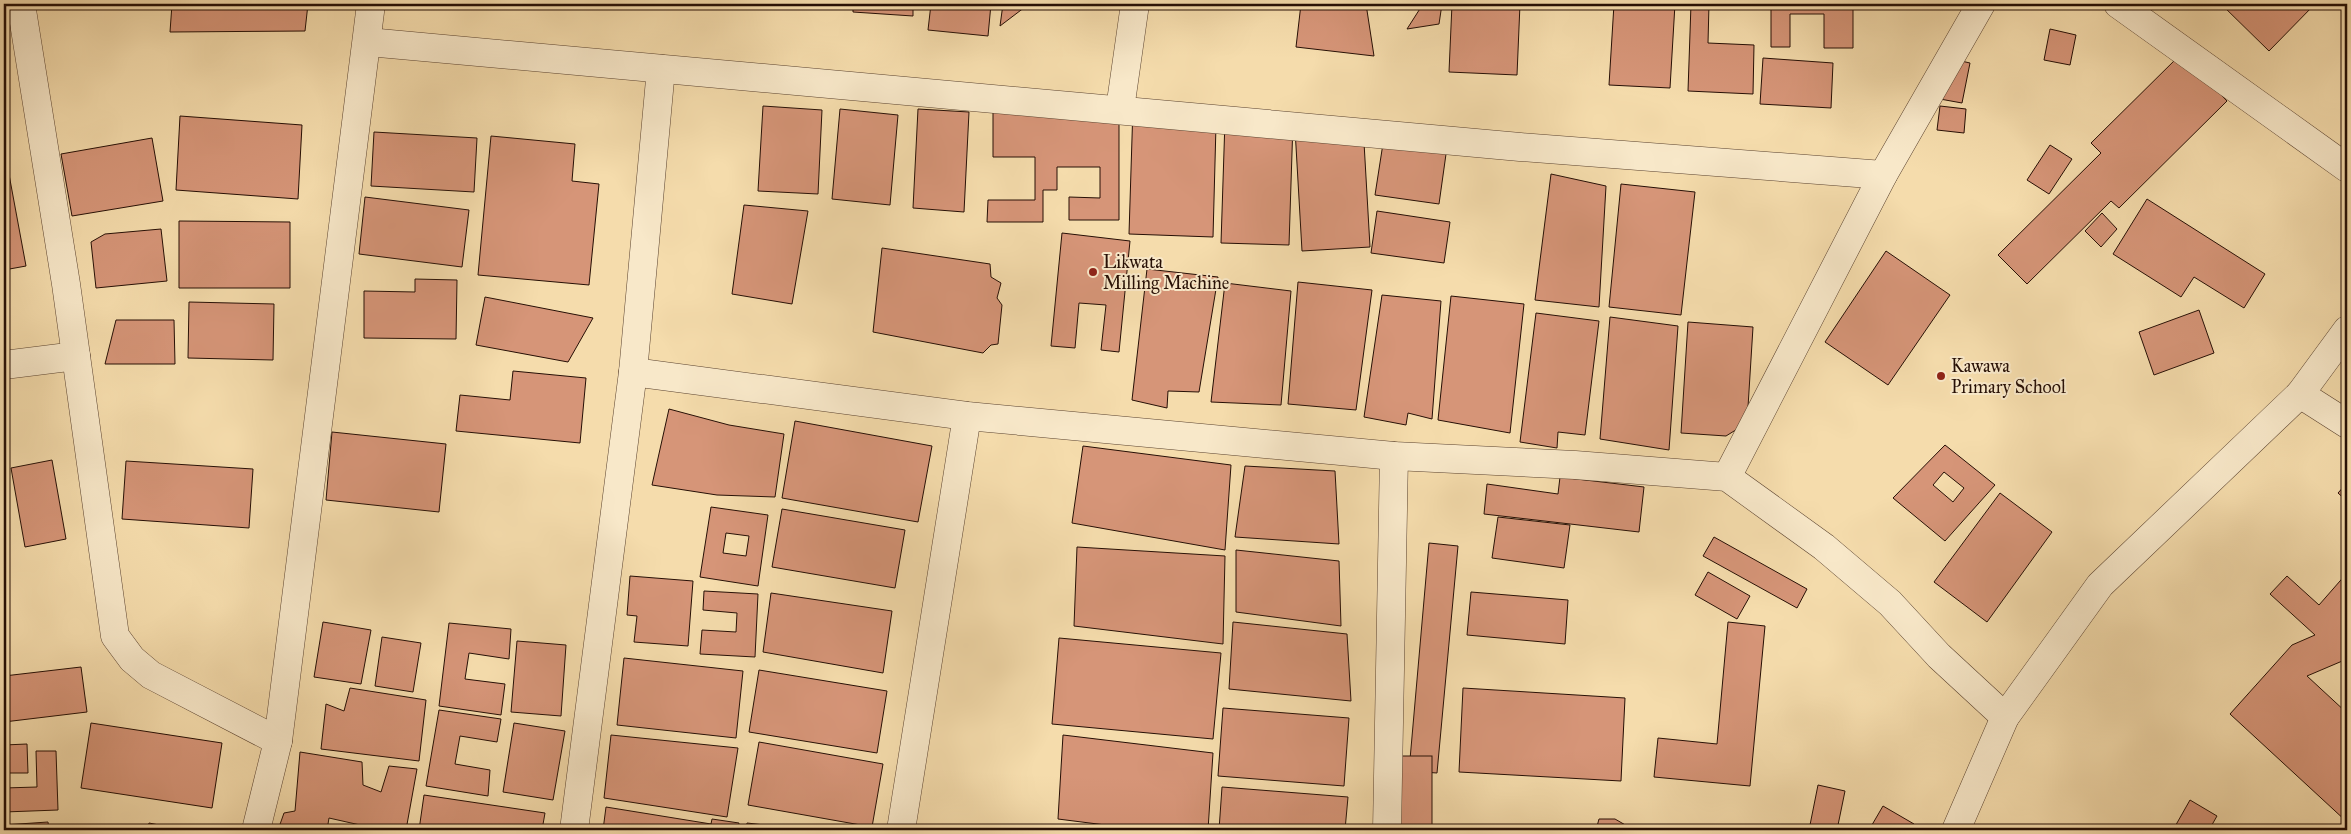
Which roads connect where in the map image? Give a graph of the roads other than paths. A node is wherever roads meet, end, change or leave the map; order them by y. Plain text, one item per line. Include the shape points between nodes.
1 (21, 4) edge
2 (371, 4) edge
3 (1135, 4) edge
4 (1981, 4) edge
5 (2118, 4) edge
6 (368, 42) junction
7 (661, 69) junction
8 (1120, 109) junction
9 (2347, 168) edge
10 (1883, 175) junction
11 (2347, 330) edge
12 (76, 356) junction
13 (4, 366) edge
14 (633, 372) junction
15 (2300, 394) junction
16 (968, 416) junction
17 (2347, 424) edge
18 (1394, 456) junction
19 (1727, 477) junction
20 (2005, 717) junction
21 (278, 741) junction
22 (256, 830) edge
23 (574, 830) edge
24 (901, 830) edge
25 (1387, 830) edge
26 (1956, 830) edge

1 - 12 street
2 - 6 street
3 - 8 street
4 - 10 street
5 - 9 street
6 - 7 street
6 - 21 street
7 - 8 street
7 - 14 street
8 - 10 street via 1520,147
10 - 19 street
11 - 15 street
12 - 13 street
12 - 21 street via 115,636 132,659 152,675
14 - 16 street
14 - 23 street
15 - 17 street
15 - 20 street via 2100,585
16 - 18 street
16 - 24 street
18 - 19 street
18 - 25 street
19 - 20 street via 1824,547 1890,603 1939,656
20 - 26 street
21 - 22 street

